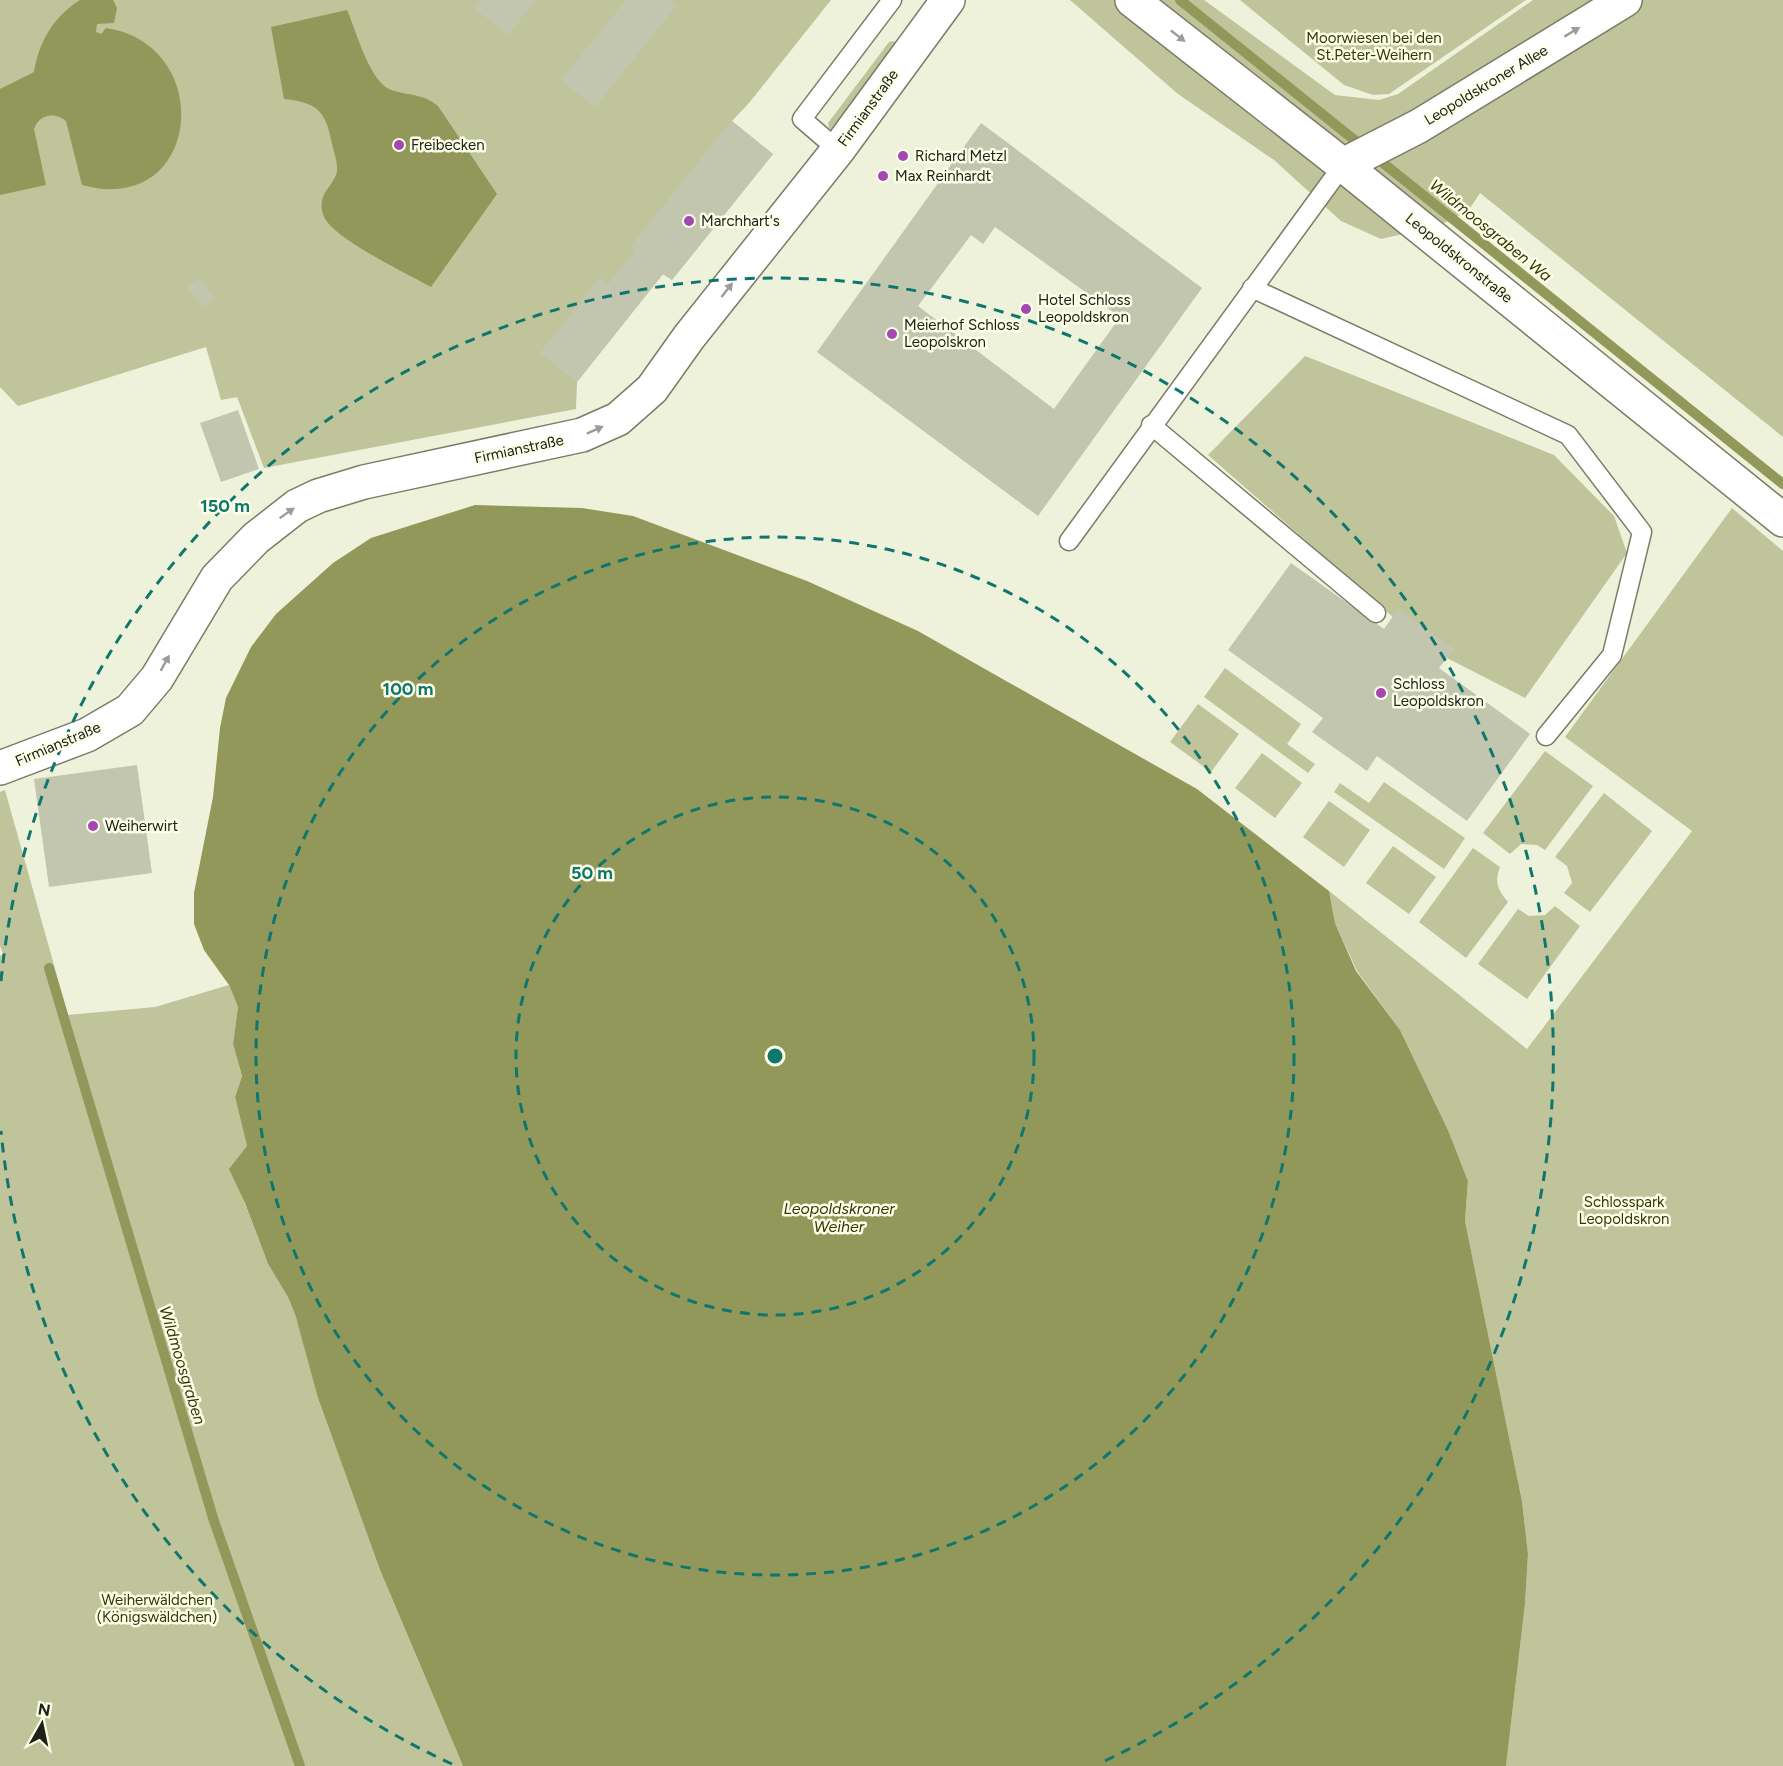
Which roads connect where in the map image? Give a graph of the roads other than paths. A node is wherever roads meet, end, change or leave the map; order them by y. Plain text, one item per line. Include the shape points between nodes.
1 (892, 0) edge
2 (948, 0) edge
3 (1132, 0) edge
4 (1625, 0) edge
5 (838, 150) junction
6 (1350, 161) junction
7 (1252, 288) junction
8 (1151, 425) junction
9 (1783, 519) edge
10 (1069, 541) dead end
11 (1376, 613) dead end
12 (1546, 736) dead end
13 (0, 768) edge

1 - 5 lane via 802,119
2 - 5 street, Firmianstraße
3 -> 6 street, Leopoldskronstraße
6 -> 4 street, Leopoldskroner Allee via 1396,138
13 -> 5 street, Firmianstraße via 87,735 130,710 157,678 217,578 256,538 297,506 318,495 364,482 582,435 618,419 652,389
6 - 7 lane
6 - 9 street, Leopoldskronstraße
7 - 8 lane
7 - 12 lane via 1568,435 1642,532 1612,655
8 - 10 lane
8 - 11 lane

